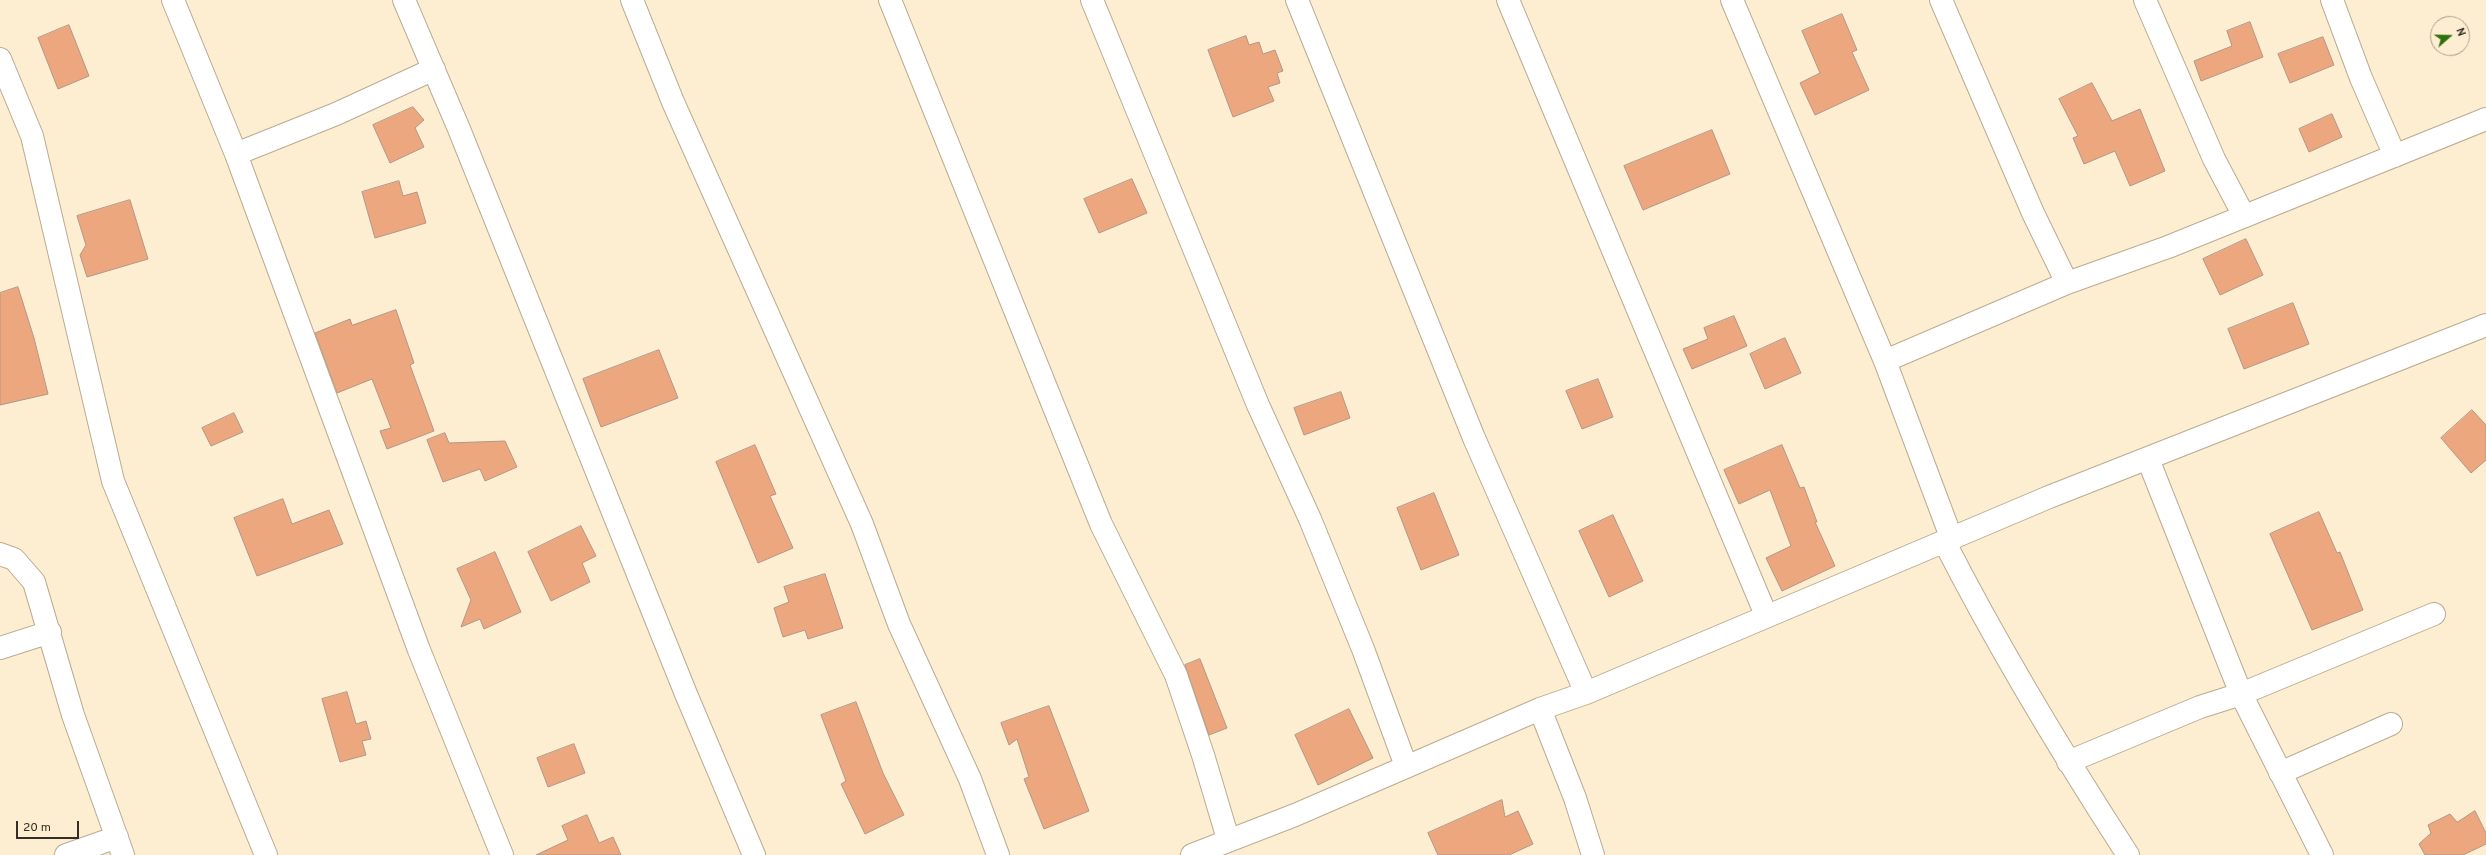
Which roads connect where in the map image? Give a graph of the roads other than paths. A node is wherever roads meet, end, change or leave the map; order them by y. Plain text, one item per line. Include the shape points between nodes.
1 (173, 0) edge
2 (404, 0) edge
3 (632, 0) edge
4 (890, 0) edge
5 (1092, 0) edge
6 (1297, 0) edge
7 (1508, 0) edge
8 (1732, 0) edge
9 (1941, 0) edge
10 (2145, 0) edge
11 (2332, 0) edge
12 (0, 59) edge
13 (434, 69) junction
14 (2486, 119) edge
15 (236, 154) junction
16 (2395, 156) junction
17 (2244, 216) junction
18 (2067, 282) junction
19 (2486, 325) edge
20 (1885, 361) junction
21 (2148, 459) junction
22 (1944, 540) junction
23 (0, 554) edge
24 (2434, 614) dead end
25 (1766, 615) junction
26 (50, 632) junction
27 (0, 648) edge
28 (1586, 693) junction
29 (2241, 694) junction
30 (1540, 709) junction
31 (2391, 724) dead end
32 (2068, 762) junction
33 (1406, 766) junction
34 (2280, 773) junction
35 (1228, 839) junction
36 (120, 846) edge
37 (66, 855) edge
38 (266, 855) edge
39 (502, 855) edge
40 (754, 855) edge
41 (998, 855) edge
42 (1192, 855) edge
43 (1593, 855) edge
44 (2128, 855) edge
45 (2322, 855) edge

1 - 15 street
2 - 13 street
3 - 41 street via 673,102 862,524 899,624 970,779
4 - 35 street via 1101,524 1176,675
5 - 33 street via 1258,405 1313,526 1363,649
6 - 28 street via 1474,438
7 - 25 street
8 - 20 street
9 - 18 street via 2033,213
10 - 17 street via 2214,160
11 - 16 street via 2345,38
12 - 38 street via 32,136 113,482
13 - 15 street via 336,114
13 - 40 street via 618,528
14 - 16 street
15 - 39 street via 419,650
16 - 17 street
17 - 18 street via 2168,247
18 - 20 street
19 - 21 street
20 - 22 street via 1951,537
21 - 22 street
21 - 29 street
22 - 25 street
22 - 32 street via 1972,595
23 - 26 street via 14,559 34,582
24 - 29 street
25 - 28 street
26 - 27 street
26 - 36 street via 73,715
28 - 30 street
29 - 32 street via 2200,707
29 - 34 street
30 - 33 street
30 - 43 street via 1575,798
31 - 34 street
32 - 44 street
33 - 35 street via 1295,815
34 - 45 street
35 - 42 street
36 - 37 street

